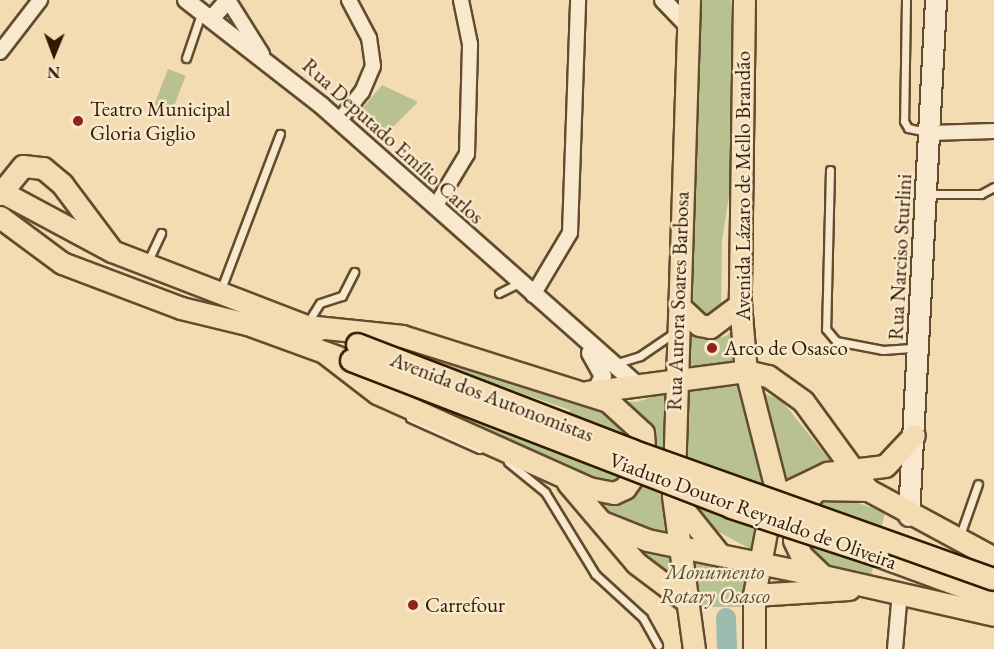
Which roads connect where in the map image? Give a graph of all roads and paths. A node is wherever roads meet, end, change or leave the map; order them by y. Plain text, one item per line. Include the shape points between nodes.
1 (40, 0) edge
2 (186, 0) edge
3 (228, 0) edge
4 (349, 0) edge
5 (461, 0) edge
6 (578, 0) edge
7 (663, 0) edge
8 (689, 0) edge
9 (744, 0) edge
10 (906, 0) edge
11 (936, 0) edge
12 (207, 15) junction
13 (688, 26) junction
14 (0, 52) edge
15 (262, 54) junction
16 (186, 58) dead end
17 (339, 120) junction
18 (994, 131) edge
19 (930, 133) junction
20 (280, 134) dead end
21 (830, 170) dead end
22 (994, 187) edge
23 (0, 192) edge
24 (929, 194) junction
25 (435, 207) junction
26 (0, 217) edge
27 (161, 233) dead end
28 (112, 251) junction
29 (147, 264) junction
30 (354, 272) dead end
31 (519, 284) junction
32 (219, 292) junction
33 (499, 293) dead end
34 (533, 296) junction
35 (740, 304) junction
36 (680, 307) junction
37 (565, 322) junction
38 (306, 326) junction
39 (679, 330) junction
40 (920, 347) junction
41 (354, 352) junction
42 (325, 353) junction
43 (611, 365) junction
44 (746, 371) junction
45 (675, 380) junction
46 (637, 385) junction
47 (590, 392) junction
48 (387, 398) junction
49 (914, 435) junction
50 (850, 473) junction
51 (561, 475) junction
52 (978, 484) dead end
53 (868, 490) junction
54 (673, 496) junction
55 (775, 498) junction
56 (909, 516) junction
57 (602, 522) junction
58 (958, 540) junction
59 (678, 546) junction
60 (719, 554) junction
61 (994, 558) edge
62 (761, 563) junction
63 (823, 576) junction
64 (874, 588) junction
65 (992, 588) edge
66 (900, 592) junction
67 (754, 595) junction
68 (688, 602) junction
69 (994, 615) edge
70 (658, 645) dead end
71 (694, 649) edge
72 (754, 649) edge
73 (895, 649) edge

1 - 14 street
2 - 12 street, Rua Deputado Emílio Carlos
3 - 12 street
3 - 15 street
4 - 17 street via 369,38 374,66 362,93
5 - 25 street via 470,44 467,154
6 - 34 street via 570,233
7 - 13 street
8 - 13 main road, Rua Aurora Soares Barbosa
9 - 35 main road, Avenida Lázaro de Mello Brandão
10 - 19 lane via 904,121 908,128
11 - 19 main road, Rua Narciso Sturlini
12 - 15 street, Rua Deputado Emílio Carlos
12 - 16 lane
13 - 36 main road, Rua Aurora Soares Barbosa
15 - 17 street, Rua Deputado Emílio Carlos
17 - 25 street, Rua Deputado Emílio Carlos
18 - 19 street
19 - 24 main road, Rua Narciso Sturlini
20 - 32 lane
21 - 40 lane via 828,335 883,350
22 - 24 lane via 981,194
23 - 28 main road
23 - 28 main road via 23,166 43,168 62,184
24 - 40 main road, Rua Narciso Sturlini
25 - 31 street, Rua Deputado Emílio Carlos
26 - 42 main road via 62,263
27 - 29 lane
28 - 29 main road
29 - 32 main road
30 - 38 lane via 342,296 320,303
31 - 33 lane
31 - 34 street, Rua Deputado Emílio Carlos
32 - 38 main road
34 - 37 street, Rua Deputado Emílio Carlos
35 - 36 main road via 710,327 690,319
35 - 44 main road, Avenida Lázaro de Mello Brandão
36 - 39 main road, Rua Aurora Soares Barbosa
37 - 43 street, Rua Deputado Emílio Carlos
37 - 47 street, Rua Deputado Emílio Carlos via 598,362 603,376
38 - 41 main road
38 - 47 main road via 402,336
39 - 43 lane via 640,356
39 - 45 main road, Rua Aurora Soares Barbosa
40 - 49 main road, Rua Narciso Sturlini
41 - 42 main road
41 - 65 main road, Viaduto Doutor Reynaldo de Oliveira, bridge via 731,507
42 - 48 main road
43 - 46 street, Rua Deputado Emílio Carlos
44 - 45 main road
44 - 50 main road via 768,376 803,401
44 - 55 main road, Avenida Lázaro de Mello Brandão via 774,467
45 - 46 main road
45 - 54 main road, Rua Aurora Soares Barbosa
46 - 47 main road
47 - 51 main road via 637,424 645,460 636,479 614,493
48 - 51 main road
48 - 70 lane via 425,427 528,475 559,512 595,574 643,618
49 - 50 main road via 893,462
49 - 56 main road, Rua Narciso Sturlini
50 - 53 main road
50 - 55 main road via 815,477
51 - 57 main road
52 - 58 lane
53 - 56 main road
53 - 63 main road via 817,489 796,513 794,540 801,555
54 - 59 main road, Rua Aurora Soares Barbosa
54 - 60 main road
55 - 62 main road, Avenida Lázaro de Mello Brandão
56 - 58 main road
57 - 59 main road via 630,536
57 - 68 main road via 643,569
58 - 61 main road
59 - 60 main road
59 - 68 main road, Rua Aurora Soares Barbosa
60 - 62 main road
62 - 63 main road
62 - 67 main road, Avenida Lázaro de Mello Brandão
63 - 64 main road
64 - 66 main road
64 - 67 main road
66 - 69 main road
66 - 73 street
67 - 72 main road, Avenida Lázaro de Mello Brandão
68 - 71 main road, Rua Aurora Soares Barbosa

